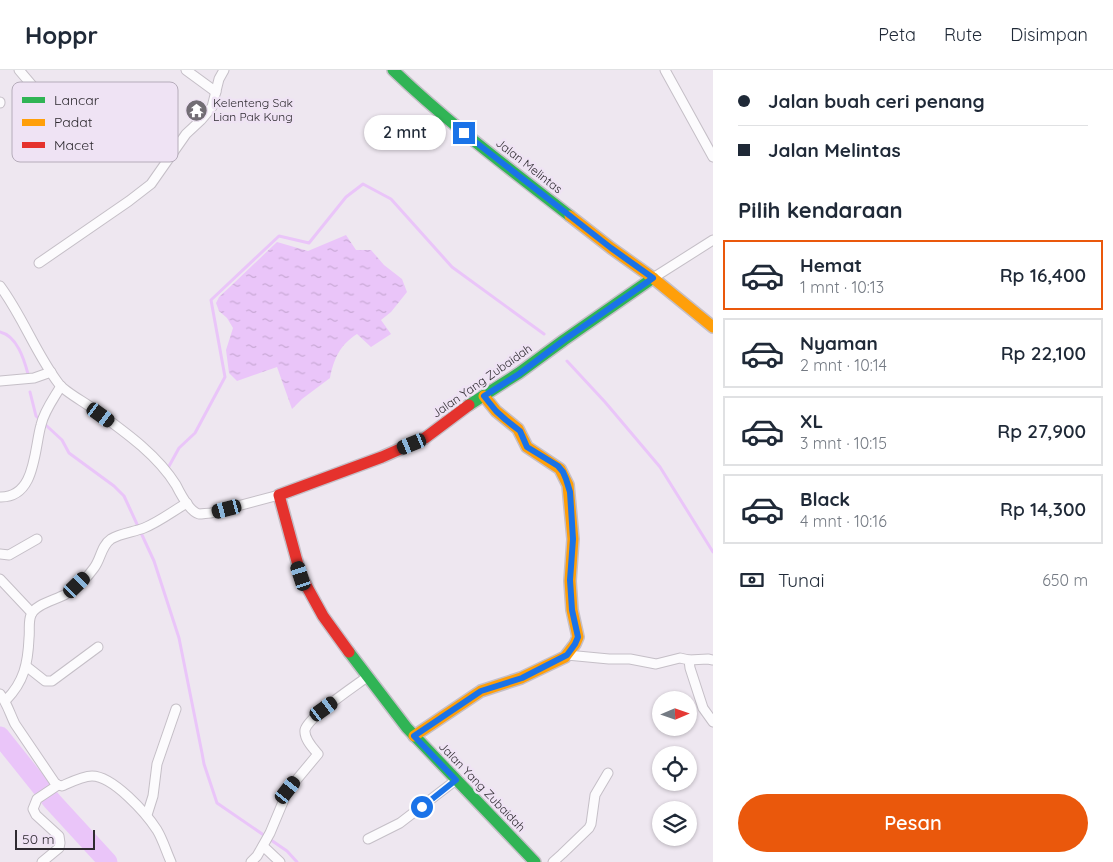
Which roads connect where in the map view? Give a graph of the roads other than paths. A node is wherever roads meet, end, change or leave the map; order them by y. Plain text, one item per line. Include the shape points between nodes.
1 (19, 70) edge
2 (186, 70) edge
3 (224, 70) edge
4 (393, 70) edge
5 (666, 70) edge
6 (29, 82) edge
7 (216, 92) junction
8 (178, 145) edge
9 (713, 157) edge
10 (166, 162) edge
11 (713, 240) edge
12 (39, 263) dead end
13 (653, 278) junction
14 (0, 286) edge
15 (713, 327) edge
16 (51, 372) junction
17 (0, 381) edge
18 (60, 386) junction
19 (484, 396) junction
20 (279, 495) junction
21 (0, 497) edge
22 (187, 503) junction
23 (37, 539) dead end
24 (0, 554) edge
25 (0, 579) edge
26 (32, 612) junction
27 (98, 647) dead end
28 (567, 655) junction
29 (689, 660) junction
30 (713, 660) edge
31 (26, 666) junction
32 (367, 677) junction
33 (3, 697) edge
34 (176, 709) dead end
35 (713, 722) edge
36 (414, 736) junction
37 (608, 773) dead end
38 (456, 780) junction
39 (58, 785) junction
40 (147, 815) junction
41 (368, 839) dead end
42 (264, 844) junction
43 (42, 862) edge
44 (171, 862) edge
45 (251, 862) edge
46 (280, 862) edge
47 (535, 862) edge
48 (553, 862) edge

1 - 6 street
2 - 7 street
3 - 7 street
4 - 13 street, Jalan Melintas via 472,139
5 - 9 street
7 - 8 street via 209,112
10 - 12 street via 151,184
11 - 13 street, Jalan Yang Zubaidah
13 - 15 street, Jalan Melintas
13 - 19 street, Jalan Yang Zubaidah
14 - 16 street
16 - 17 street via 34,378
16 - 18 street
18 - 21 street via 42,420 26,483 18,492
18 - 22 street via 115,424 148,452 169,474
19 - 20 street, Jalan Yang Zubaidah via 425,438
19 - 28 street via 520,431 528,448 560,469 568,485 573,539 570,580 578,637
20 - 22 street via 211,513 198,513
20 - 32 street, Jalan Yang Zubaidah via 301,576 323,616
22 - 26 street via 147,527 114,537 94,569 77,585
23 - 24 street via 9,555
25 - 26 street
26 - 31 street
27 - 31 street via 52,681 45,681
28 - 29 street via 656,664 680,658
28 - 36 street via 522,678 481,691
29 - 30 street
29 - 35 street via 703,708
31 - 33 street via 18,686
32 - 36 street, Jalan Yang Zubaidah
32 - 42 street via 324,709 308,726 306,737 318,754 288,790
33 - 39 street via 15,724
34 - 40 street via 157,764
36 - 38 street, Jalan Yang Zubaidah
37 - 48 street via 595,795 589,828
38 - 41 street via 400,823
38 - 47 street, Jalan Yang Zubaidah
39 - 40 street via 91,776 99,777 112,783
39 - 43 street via 37,798 34,809 36,816 58,836 60,843 59,848
40 - 44 street
42 - 45 street
42 - 46 street

